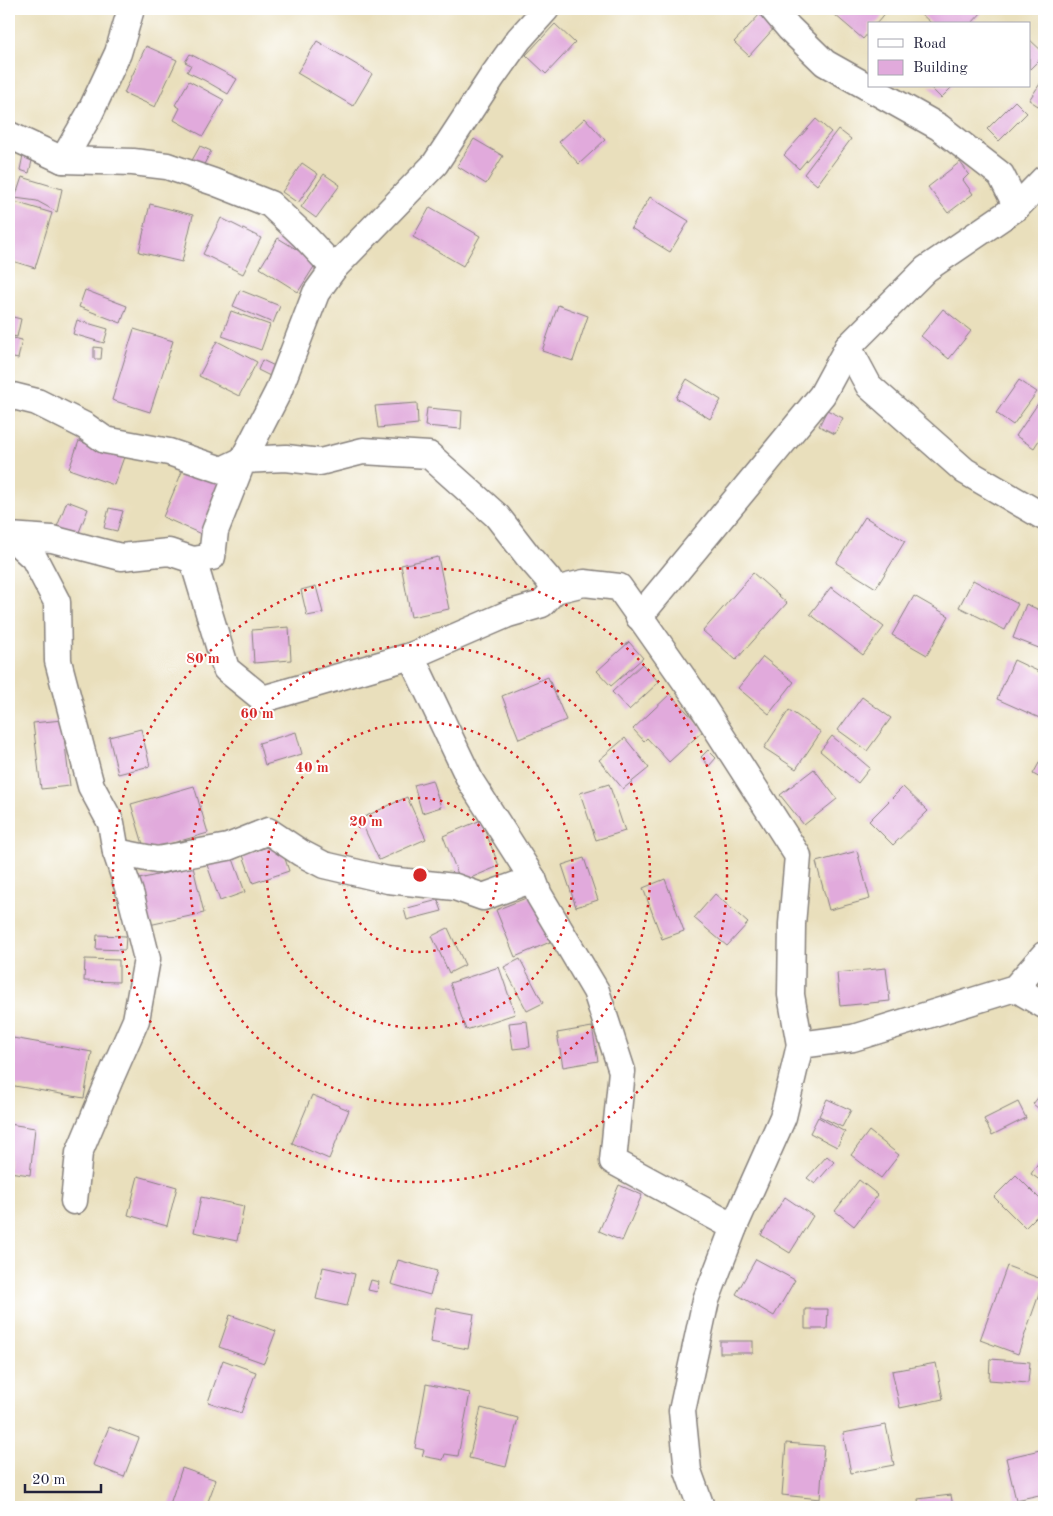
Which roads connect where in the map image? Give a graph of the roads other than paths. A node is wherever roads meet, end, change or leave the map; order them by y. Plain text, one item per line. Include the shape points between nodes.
1 (131, 9) edge
2 (546, 9) edge
3 (773, 9) edge
4 (868, 87) edge
5 (870, 88) edge
6 (9, 135) edge
7 (63, 160) junction
8 (1044, 179) edge
9 (1017, 207) junction
10 (334, 268) junction
11 (848, 347) junction
12 (9, 395) edge
13 (243, 460) junction
14 (1044, 517) edge
15 (9, 536) edge
16 (193, 560) junction
17 (555, 590) junction
18 (639, 616) junction
19 (411, 656) junction
20 (116, 852) junction
21 (533, 879) junction
22 (1044, 955) edge
23 (1015, 988) junction
24 (1044, 1005) edge
25 (800, 1045) junction
26 (74, 1201) dead end
27 (734, 1227) junction
28 (701, 1507) edge

1 - 7 street via 118,53 89,115
2 - 10 street via 519,39 435,164
3 - 4 street via 825,63
5 - 9 street via 939,127 1001,175
6 - 7 street
7 - 10 street via 167,166 270,204
8 - 9 street
9 - 11 street via 926,269
10 - 13 street via 316,294 278,392
11 - 14 street via 869,386 965,472
11 - 18 street via 822,395
12 - 13 street via 37,402 105,440 169,452 222,470
13 - 16 street via 215,531 212,557
13 - 17 street via 286,458 320,462 362,451 429,455 497,516
15 - 16 street via 52,539 121,557 169,552
15 - 20 street via 34,558 57,602 58,661 91,786 111,823
16 - 19 street via 226,669 263,699
17 - 18 street via 584,583 619,587
17 - 19 street via 542,604 508,614
18 - 25 street via 697,698 798,856 792,924 791,996
19 - 21 street via 471,782
20 - 21 street via 157,860 228,847 268,831 324,865 388,880 455,887 483,896
20 - 26 street via 147,959 136,1020 79,1153
21 - 27 street via 596,991 622,1071 612,1161
22 - 23 street
23 - 24 street
23 - 25 street via 853,1038
25 - 27 street via 784,1117
27 - 28 street via 706,1300 682,1411 688,1471

